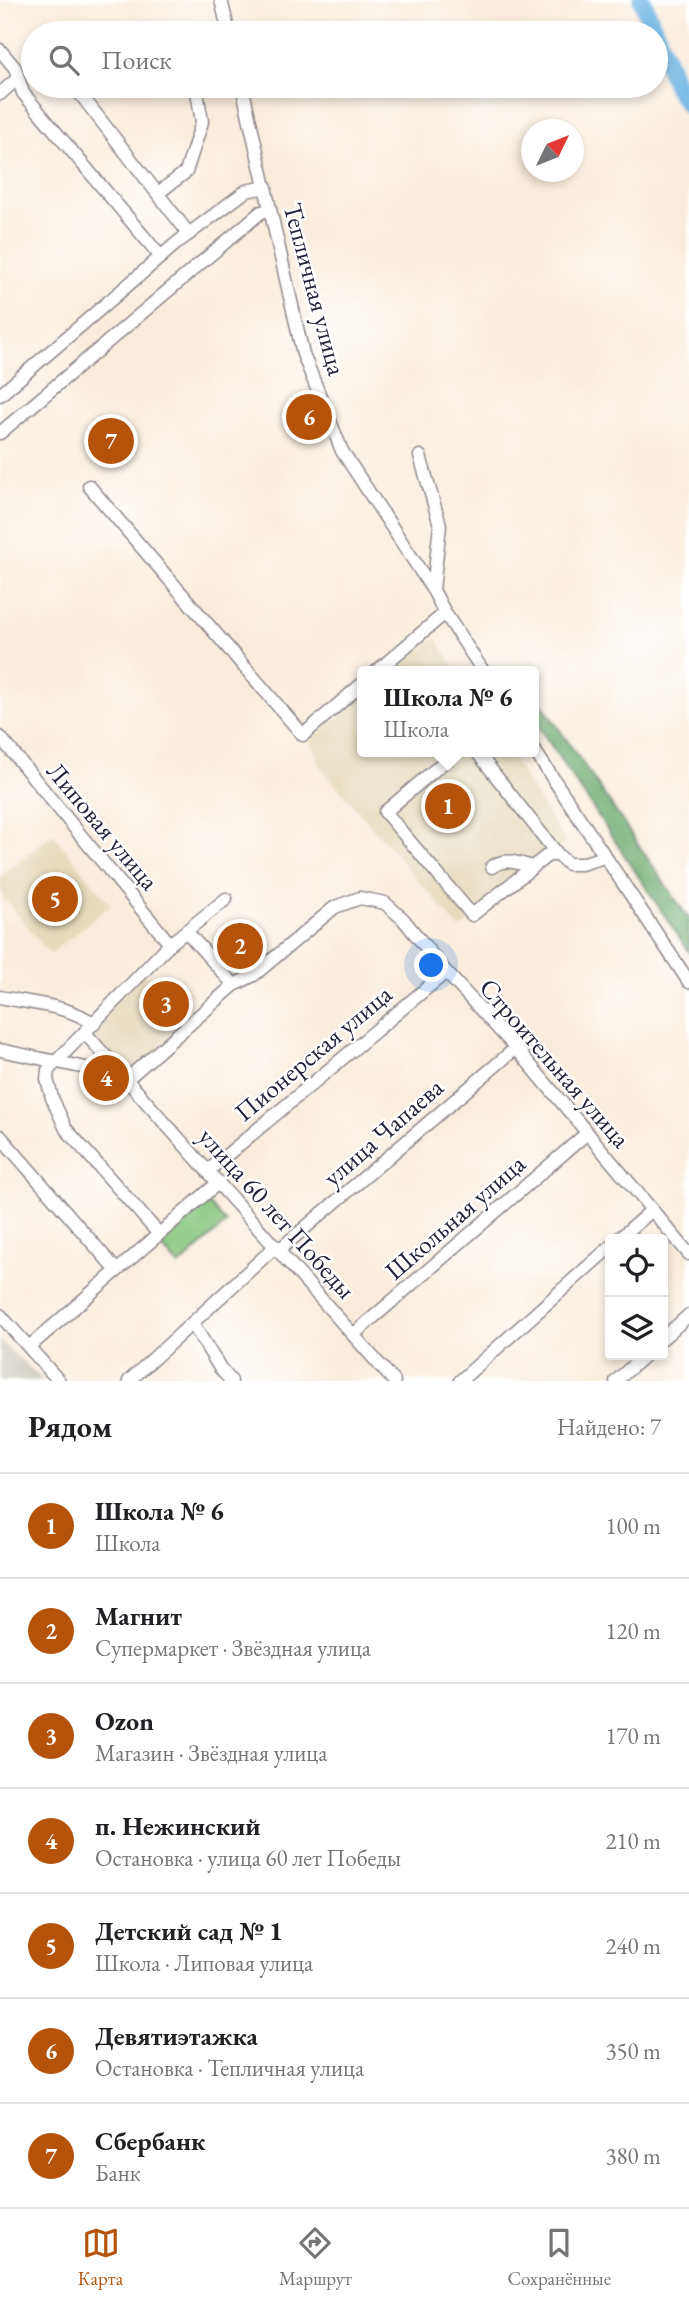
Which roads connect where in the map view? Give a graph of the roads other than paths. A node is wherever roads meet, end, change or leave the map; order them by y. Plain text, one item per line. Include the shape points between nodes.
1 (221, 0) edge
2 (226, 21) edge
3 (0, 50) edge
4 (18, 78) junction
5 (21, 87) edge
6 (0, 94) edge
7 (27, 98) edge
8 (83, 98) edge
9 (198, 98) edge
10 (245, 98) edge
11 (265, 187) junction
12 (158, 193) junction
13 (270, 210) junction
14 (189, 234) junction
15 (161, 257) junction
16 (0, 395) edge
17 (0, 433) edge
18 (421, 456) dead end
19 (89, 486) dead end
20 (433, 590) junction
21 (445, 613) junction
22 (383, 666) edge
23 (480, 666) edge
24 (357, 688) edge
25 (0, 737) edge
26 (450, 757) edge
27 (481, 757) edge
28 (539, 757) edge
29 (558, 855) junction
30 (604, 857) junction
31 (492, 867) dead end
32 (533, 867) junction
33 (226, 899) dead end
34 (187, 931) junction
35 (170, 944) junction
36 (446, 972) junction
37 (689, 982) edge
38 (234, 985) junction
39 (0, 998) edge
40 (90, 1028) junction
41 (516, 1048) junction
42 (0, 1049) edge
43 (55, 1061) junction
44 (126, 1078) junction
45 (586, 1134) junction
46 (3, 1145) edge
47 (209, 1170) junction
48 (219, 1182) junction
49 (652, 1210) junction
50 (159, 1234) junction
51 (625, 1234) edge
52 (278, 1248) junction
53 (605, 1251) edge
54 (689, 1254) edge
55 (117, 1271) junction
56 (0, 1315) edge
57 (689, 1315) edge
58 (192, 1323) junction
59 (354, 1334) junction
60 (668, 1334) edge
61 (29, 1347) junction
62 (639, 1360) edge
63 (60, 1381) edge
64 (129, 1381) edge
65 (232, 1381) edge
66 (394, 1381) edge
67 (460, 1381) edge
68 (616, 1381) edge

1 - 2 street
3 - 4 street
4 - 5 street
4 - 6 street
7 - 15 street
8 - 12 street
9 - 12 street via 202,122 186,172
10 - 11 street, Тепличная улица
11 - 13 street, Тепличная улица
11 - 14 street via 246,191
12 - 14 street
13 - 17 street via 261,212
13 - 20 street, Тепличная улица via 303,354 342,451
14 - 15 street
15 - 16 street
18 - 20 street via 440,525
19 - 24 street via 303,735
20 - 21 street, Тепличная улица
21 - 22 street
21 - 23 street, Тепличная улица
25 - 35 street, Липовая улица
26 - 32 street via 384,812 472,915
27 - 29 street
28 - 30 street
29 - 30 street via 568,864
29 - 32 street via 548,855
30 - 37 street
31 - 32 street via 510,860
33 - 34 street
34 - 35 street
34 - 38 street
35 - 40 street
36 - 38 street, Строительная улица via 385,903 360,898 335,907 254,975
36 - 41 street, Строительная улица
36 - 47 street, Пионерская улица
38 - 44 street
39 - 40 street via 84,1016
40 - 43 street
40 - 44 street, улица 60 лет Победы
41 - 45 street, Строительная улица
41 - 52 street, улица Чапаева
42 - 43 street
43 - 44 street
43 - 50 street via 47,1079 66,1129
44 - 47 street, улица 60 лет Победы
45 - 49 street, Строительная улица
45 - 59 street, Школьная улица
46 - 55 street
47 - 48 street, улица 60 лет Победы
48 - 50 street
48 - 52 street, улица 60 лет Победы
49 - 51 street
49 - 54 street, Строительная улица
50 - 55 street
52 - 58 street, улица Чапаева
52 - 59 street, улица 60 лет Победы
53 - 67 street
55 - 61 street
56 - 61 street
57 - 60 street
58 - 64 street, улица Чапаева
58 - 65 street
59 - 66 street, улица 60 лет Победы
61 - 63 street
62 - 68 street

